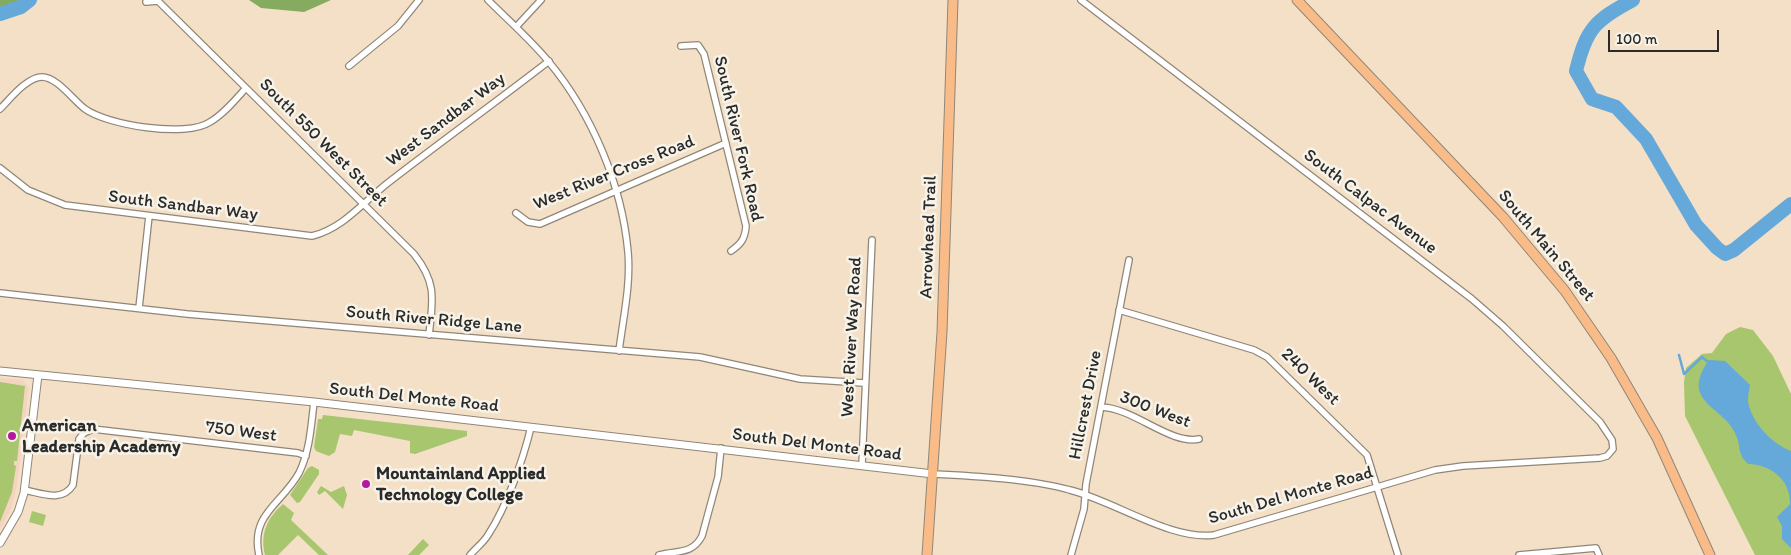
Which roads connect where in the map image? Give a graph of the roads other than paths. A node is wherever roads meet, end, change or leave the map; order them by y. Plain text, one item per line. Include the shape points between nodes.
1 (419, 0) edge
2 (488, 0) edge
3 (541, 0) edge
4 (953, 0) edge
5 (1081, 0) edge
6 (1297, 0) edge
7 (146, 2) dead end
8 (516, 27) junction
9 (680, 46) dead end
10 (549, 61) junction
11 (348, 66) dead end
12 (246, 88) junction
13 (0, 109) edge
14 (726, 143) junction
15 (0, 168) edge
16 (616, 191) junction
17 (363, 204) junction
18 (516, 213) dead end
19 (149, 216) junction
20 (872, 240) dead end
21 (731, 251) dead end
22 (1128, 260) dead end
23 (0, 293) edge
24 (139, 308) junction
25 (1119, 310) junction
26 (429, 334) junction
27 (620, 350) junction
28 (0, 370) edge
29 (38, 375) junction
30 (864, 383) junction
31 (314, 402) junction
32 (1101, 407) junction
33 (531, 427) junction
34 (1199, 439) dead end
35 (721, 448) junction
36 (1612, 451) joint
37 (306, 456) junction
38 (862, 465) junction
39 (933, 474) junction
40 (1377, 487) junction
41 (24, 490) junction
42 (1086, 494) junction
43 (1, 541) edge
44 (259, 555) edge
45 (470, 555) edge
46 (659, 555) edge
47 (927, 555) edge
48 (1071, 555) edge
49 (1398, 555) edge
50 (1519, 555) edge
51 (1599, 555) edge
52 (1710, 555) edge

1 - 11 street via 398,26
2 - 8 street
3 - 8 street
4 - 39 main road, Arrowhead Trail via 942,332
5 - 36 street, South Calpac Avenue via 1487,312 1600,422 1612,440
6 - 52 main road, South Main Street via 1503,217 1565,291 1611,358 1657,438
7 - 12 street, South 550 West Street via 158,1
8 - 10 street
9 - 14 street, South River Fork Road via 698,45 704,54
10 - 16 street via 589,122
10 - 17 street, West Sandbar Way
12 - 13 street via 210,123 184,130 122,124 104,119 75,102 50,79 41,77 27,83
12 - 17 street, South 550 West Street
14 - 16 street, West River Cross Road
14 - 21 street, South River Fork Road via 746,226 745,237
15 - 19 street, South Sandbar Way via 28,190 65,205
16 - 18 street, West River Cross Road via 540,224 528,222
16 - 27 street via 628,253
17 - 19 street, South Sandbar Way via 338,225 312,236
17 - 26 street, South 550 West Street via 425,268 433,289
19 - 24 street
20 - 30 street, West River Way Road
22 - 25 street, Hillcrest Drive
23 - 24 street, South River Ridge Lane
24 - 26 street, South River Ridge Lane
25 - 32 street, Hillcrest Drive
25 - 40 street, 240 West via 1254,350 1267,357 1364,450
26 - 27 street, South River Ridge Lane
27 - 30 street, South River Ridge Lane via 700,357 800,379
28 - 29 street, South Del Monte Road
29 - 31 street, South Del Monte Road
29 - 41 street
30 - 38 street, West River Way Road
31 - 33 street, South Del Monte Road
31 - 37 street
32 - 34 street, 300 West via 1124,412 1183,439
32 - 42 street, Hillcrest Drive
33 - 35 street, South Del Monte Road
33 - 45 street via 522,464 502,506 488,535
35 - 38 street, South Del Monte Road
35 - 46 street via 716,484 702,536 697,544 683,552
36 - 40 street, South Del Monte Road via 1600,458 1450,468
37 - 41 street, 750 West via 93,429 79,439 73,485 64,495
37 - 44 street via 290,486 266,513 257,535
38 - 39 street, South Del Monte Road
39 - 42 street, South Del Monte Road via 1042,484
39 - 47 main road, Arrowhead Trail
40 - 42 street, South Del Monte Road via 1200,536 1176,531
40 - 49 street, 240 West
41 - 43 street via 18,512
42 - 48 street, Hillcrest Drive
50 - 51 street via 1596,548

